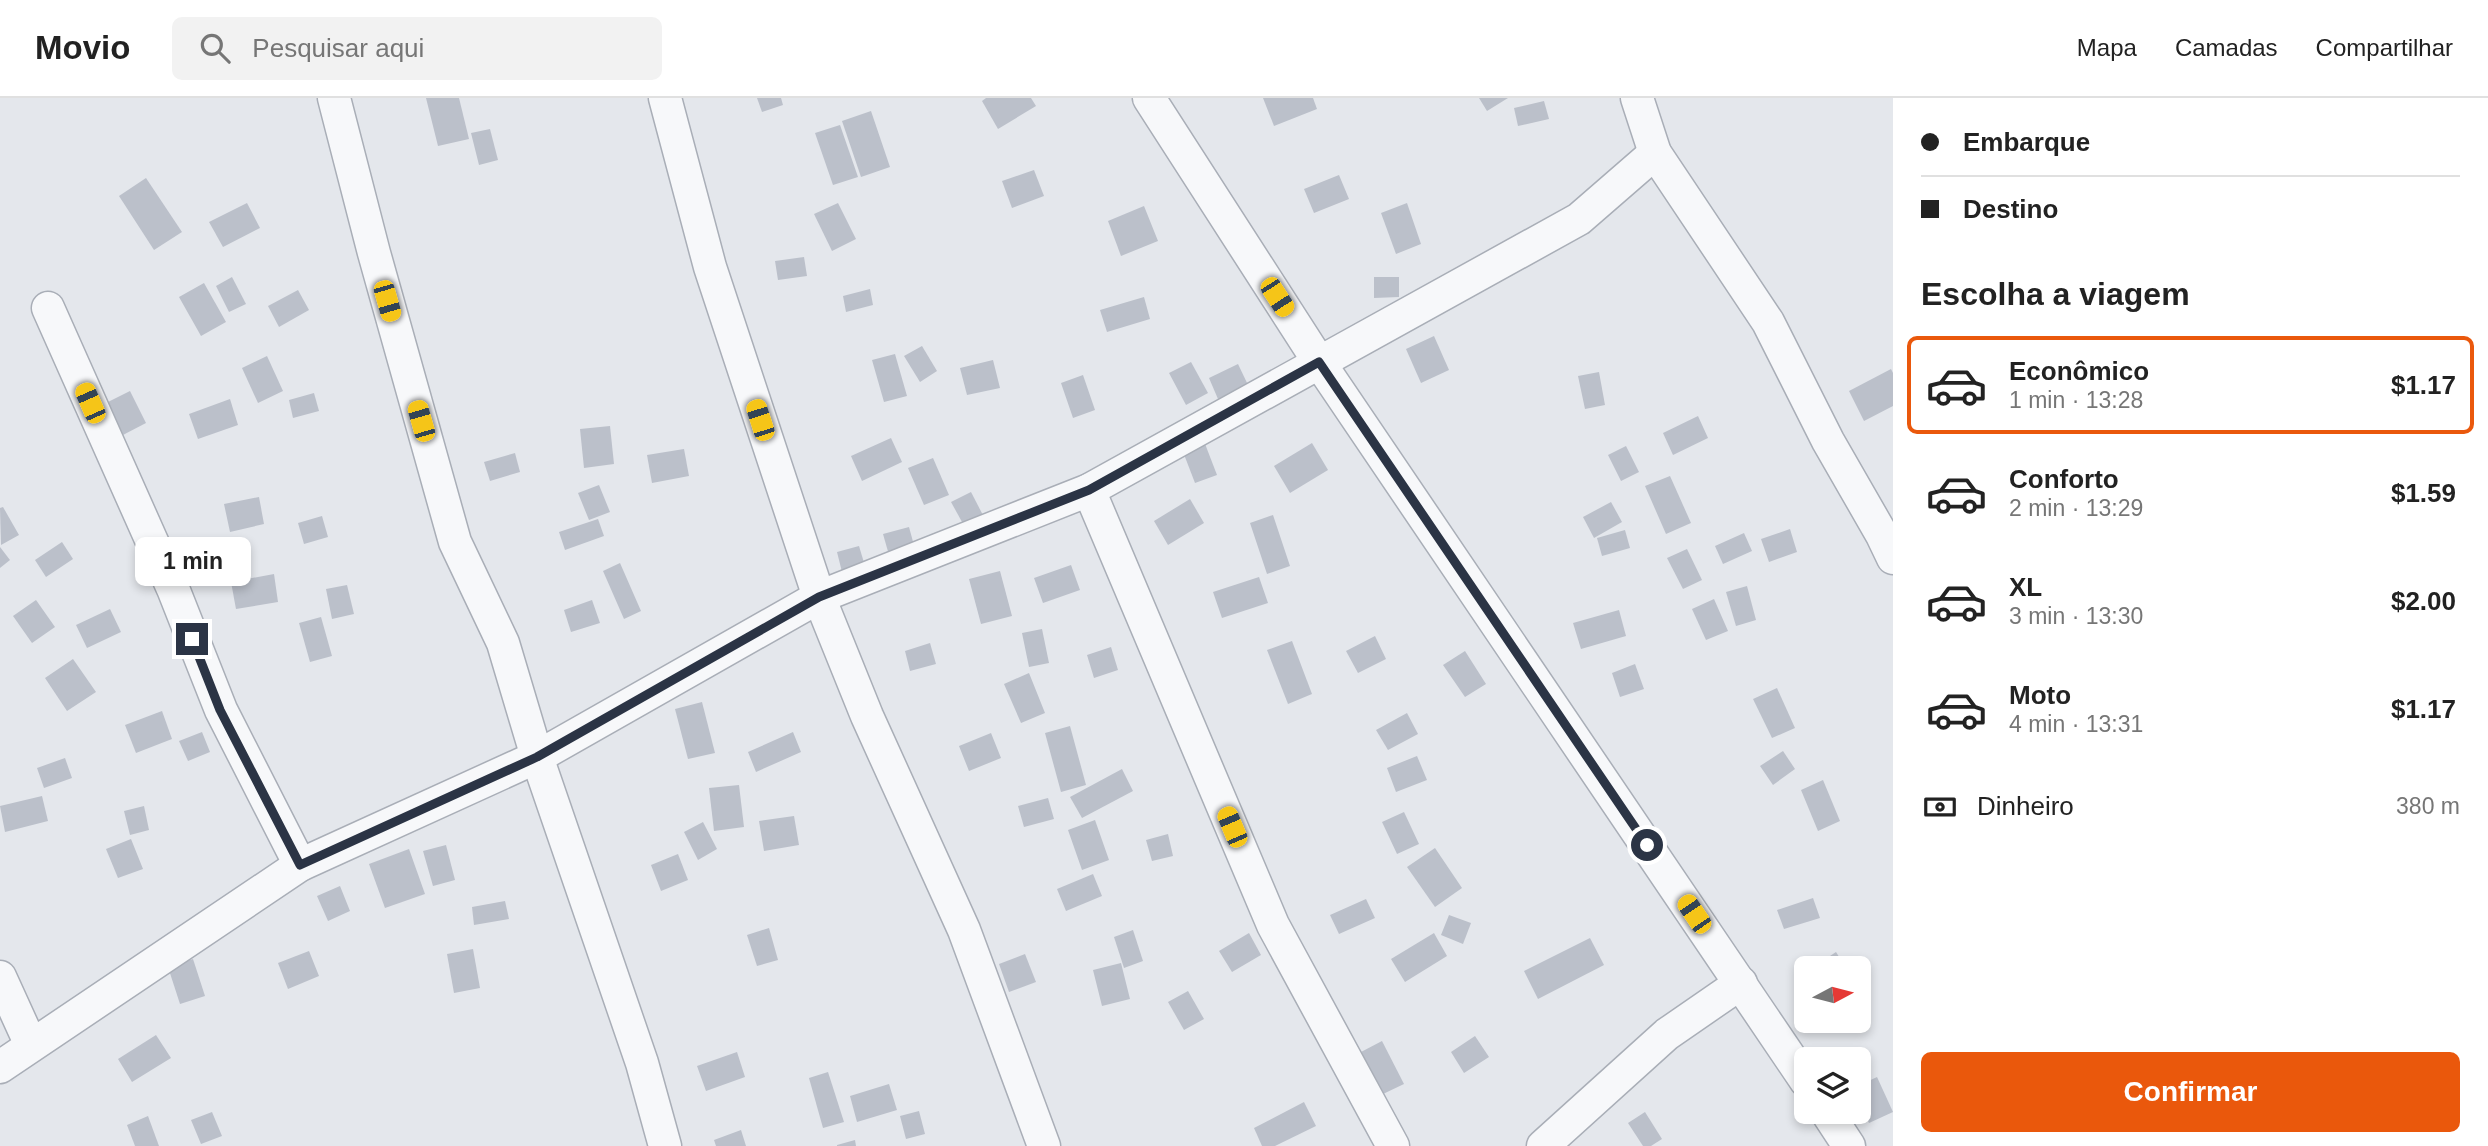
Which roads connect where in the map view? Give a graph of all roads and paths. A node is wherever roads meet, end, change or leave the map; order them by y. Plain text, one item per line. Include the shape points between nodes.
1 (334, 98) edge
2 (665, 98) edge
3 (1149, 98) edge
4 (1637, 98) edge
5 (1655, 153) junction
6 (48, 308) dead end
7 (1319, 362) junction
8 (1089, 490) junction
9 (1893, 558) edge
10 (819, 597) junction
11 (537, 757) junction
12 (300, 865) junction
13 (0, 976) edge
14 (1741, 983) junction
15 (31, 1045) junction
16 (1794, 1064) edge
17 (0, 1067) edge
18 (1835, 1124) edge
19 (665, 1146) edge
20 (1044, 1146) edge
21 (1393, 1146) edge
22 (1543, 1146) edge
23 (1849, 1146) edge

1 - 11 street via 454,542 503,643
2 - 10 street via 710,267
3 - 7 street
4 - 5 street
5 - 7 street via 1579,219
5 - 9 street via 1768,322
6 - 12 street via 174,592 220,710
7 - 8 street
7 - 14 street
8 - 10 street
8 - 21 street via 1273,925
10 - 11 street
10 - 20 street via 964,930
11 - 12 street
11 - 19 street via 642,1063
12 - 15 street
13 - 15 street
14 - 16 street
14 - 22 street via 1667,1034
15 - 17 street
18 - 23 street

